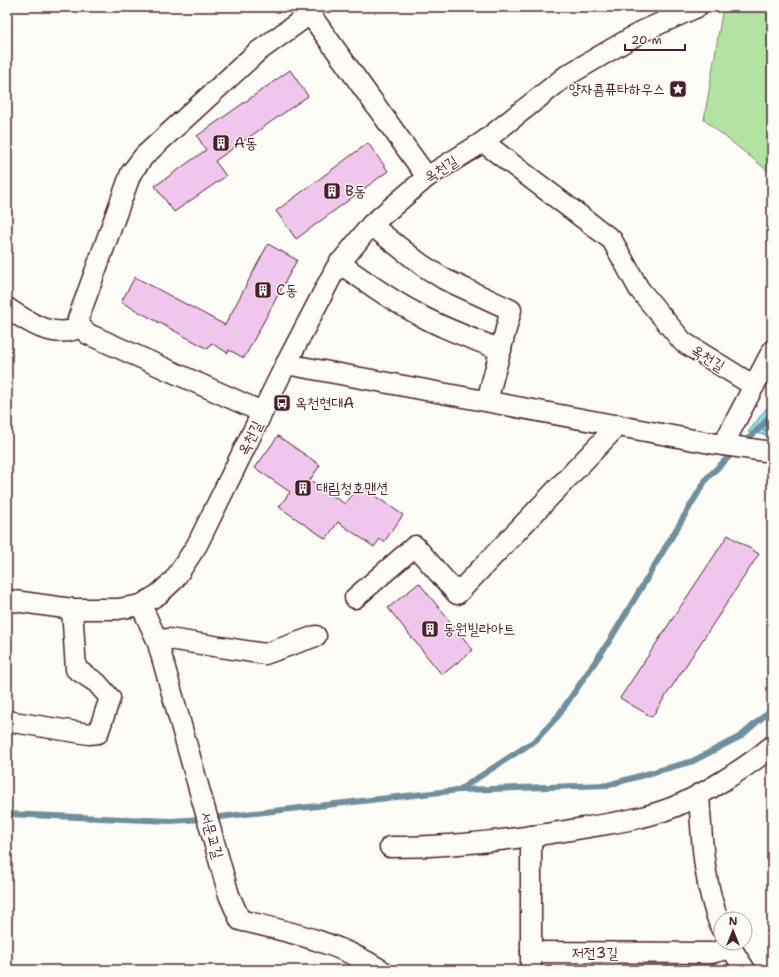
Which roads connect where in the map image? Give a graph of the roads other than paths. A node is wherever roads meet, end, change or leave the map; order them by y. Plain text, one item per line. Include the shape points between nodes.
1 (697, 7) edge
2 (307, 10) edge
3 (483, 142) junction
4 (427, 177) junction
5 (371, 225) junction
6 (339, 263) junction
7 (7, 308) edge
8 (80, 327) junction
9 (501, 350) junction
10 (772, 351) edge
11 (286, 364) junction
12 (754, 386) junction
13 (487, 401) junction
14 (262, 412) junction
15 (618, 425) junction
16 (716, 444) junction
17 (772, 452) edge
18 (354, 598) dead end
19 (7, 600) edge
20 (141, 605) junction
21 (72, 609) junction
22 (316, 636) dead end
23 (157, 640) junction
24 (7, 721) edge
25 (772, 746) edge
26 (699, 794) junction
27 (531, 836) junction
28 (390, 847) dead end
29 (714, 911) edge
30 (716, 951) edge
31 (733, 951) edge
32 (531, 961) edge
33 (381, 970) edge
34 (745, 970) edge

1 - 3 street, 옥천길 via 643,31 566,76
2 - 4 street
2 - 8 street via 144,156 131,173 81,309 78,319
3 - 4 street, 옥천길
3 - 12 street, 옥천길 via 612,240 639,289 683,342
4 - 5 street, 옥천길
5 - 6 street, 옥천길
5 - 9 street via 422,265 511,310
6 - 9 street via 415,313
6 - 11 street, 옥천길
7 - 8 street via 31,324 60,333
8 - 14 street via 88,334
9 - 13 street
10 - 12 street
11 - 13 street
11 - 14 street, 옥천길
12 - 16 street
13 - 15 street
14 - 20 street, 옥천길 via 197,546 174,580 159,594
15 - 16 street
15 - 18 street via 457,594 415,546
16 - 17 street
19 - 21 street, 옥천길
20 - 21 street, 옥천길 via 118,609
20 - 23 street, 서문교길
21 - 24 street via 76,668 97,683 110,698 98,733 89,734
22 - 23 street via 277,652 265,654 169,639
23 - 33 street, 서문교길 via 229,895 240,920 308,936 341,949
25 - 26 street
26 - 27 street via 672,808 639,819
26 - 29 street via 707,885
27 - 28 street via 432,847
27 - 32 street, 저전3길
30 - 32 street, 저전3길
31 - 34 street, 저전3길

